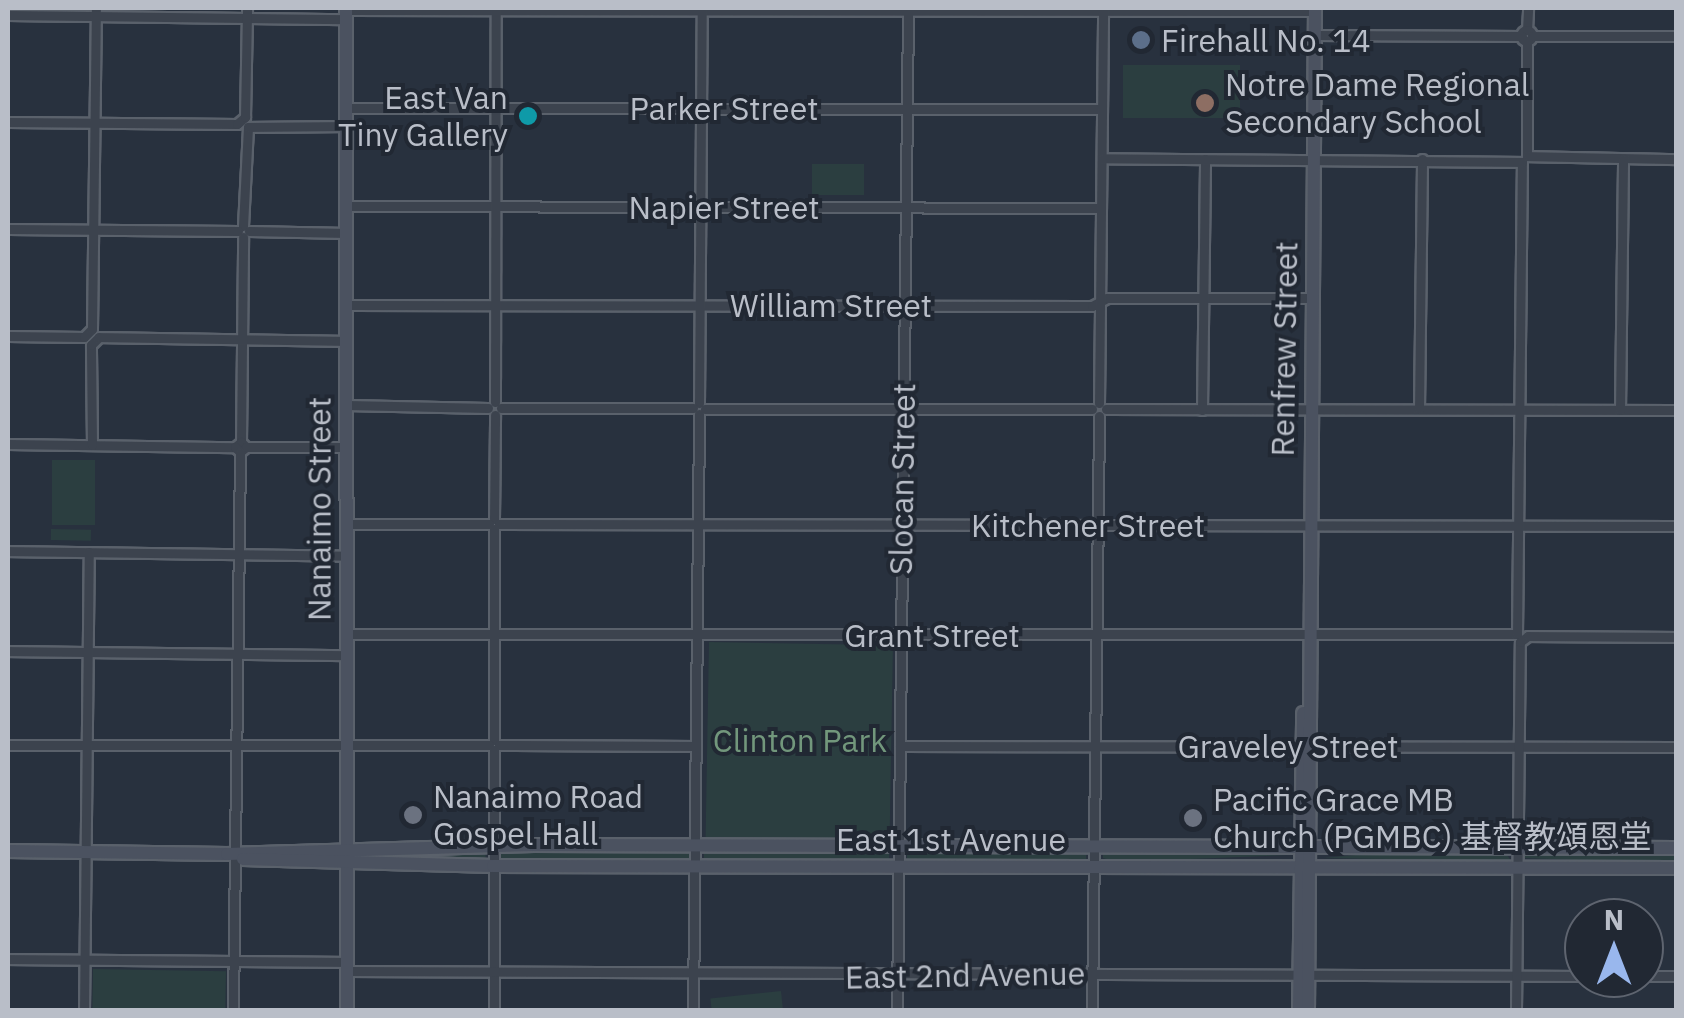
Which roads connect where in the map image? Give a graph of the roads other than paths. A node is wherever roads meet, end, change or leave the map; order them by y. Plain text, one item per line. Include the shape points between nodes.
1 (1528, 8) edge
2 (496, 9) edge
3 (702, 9) edge
4 (908, 9) edge
5 (1103, 9) edge
6 (1315, 10) edge
7 (96, 12) edge
8 (247, 12) edge
9 (346, 12) edge
10 (8, 15) edge
11 (1314, 35) junction
12 (1527, 36) junction
13 (1676, 36) edge
14 (346, 108) junction
15 (497, 108) junction
16 (702, 108) junction
17 (906, 108) junction
18 (1102, 109) junction
19 (8, 122) edge
20 (94, 123) junction
21 (245, 124) junction
22 (346, 126) junction
23 (1102, 158) junction
24 (1205, 158) junction
25 (1313, 158) junction
26 (1422, 159) junction
27 (1525, 159) junction
28 (1623, 159) junction
29 (1676, 159) edge
30 (346, 206) junction
31 (496, 206) junction
32 (702, 206) junction
33 (906, 208) junction
34 (1101, 208) junction
35 (8, 229) edge
36 (94, 230) junction
37 (243, 232) junction
38 (346, 233) junction
39 (1204, 297) junction
40 (1313, 298) junction
41 (1100, 302) junction
42 (346, 304) junction
43 (496, 304) junction
44 (700, 305) junction
45 (904, 305) junction
46 (8, 336) edge
47 (91, 337) junction
48 (242, 340) junction
49 (346, 341) junction
50 (346, 405) junction
51 (495, 408) junction
52 (699, 409) junction
53 (903, 409) junction
54 (1099, 409) junction
55 (1419, 409) junction
56 (1202, 410) junction
57 (1311, 410) junction
58 (1522, 410) junction
59 (1620, 410) junction
60 (1676, 410) edge
61 (8, 444) edge
62 (92, 445) junction
63 (241, 447) junction
64 (346, 447) junction
65 (346, 524) junction
66 (494, 524) junction
67 (902, 524) junction
68 (698, 525) junction
69 (1097, 525) junction
70 (1309, 526) junction
71 (1520, 526) junction
72 (1676, 526) edge
73 (8, 551) edge
74 (90, 552) junction
75 (239, 554) junction
76 (346, 556) junction
77 (346, 634) junction
78 (494, 634) junction
79 (698, 635) junction
80 (901, 635) junction
81 (1096, 636) junction
82 (1308, 636) junction
83 (1520, 636) junction
84 (1676, 637) edge
85 (8, 651) edge
86 (88, 652) junction
87 (238, 654) junction
88 (346, 656) junction
89 (8, 745) edge
90 (494, 745) junction
91 (87, 746) junction
92 (346, 746) junction
93 (696, 746) junction
94 (900, 746) junction
95 (1095, 746) junction
96 (1306, 746) junction
97 (1519, 746) junction
98 (237, 747) junction
99 (1676, 747) edge
100 (493, 846) junction
101 (695, 846) junction
102 (899, 846) junction
103 (1095, 846) junction
104 (1306, 847) junction
105 (1518, 847) junction
106 (1676, 848) edge
107 (8, 852) edge
108 (86, 852) junction
109 (233, 854) junction
110 (347, 856) junction
111 (1306, 865) junction
112 (493, 866) junction
113 (695, 866) junction
114 (898, 866) junction
115 (1094, 866) junction
116 (1517, 867) junction
117 (1676, 868) edge
118 (8, 959) edge
119 (84, 960) junction
120 (234, 962) junction
121 (347, 967) junction
122 (1093, 973) junction
123 (1304, 974) junction
124 (898, 975) junction
125 (1516, 975) junction
126 (494, 976) junction
127 (1564, 976) edge
128 (694, 977) junction
129 (84, 1010) edge
130 (234, 1010) edge
131 (347, 1010) edge
132 (494, 1010) edge
133 (693, 1010) edge
134 (897, 1010) edge
135 (1092, 1010) edge
136 (1299, 1010) edge
137 (1308, 1010) edge
138 (1516, 1010) edge

1 - 12 street
2 - 3 street
2 - 9 street
2 - 15 street
3 - 4 street
3 - 16 street
4 - 5 street
4 - 17 street, Slocan Street
5 - 6 street
5 - 18 street
6 - 11 main road, Renfrew Street
7 - 8 street
7 - 10 street
7 - 20 street
8 - 9 street
8 - 21 street
9 - 14 main road, Nanaimo Street
11 - 12 street
11 - 25 main road, Renfrew Street
12 - 13 street
12 - 27 street
14 - 15 street, Parker Street
14 - 22 main road, Nanaimo Street
15 - 16 street, Parker Street
15 - 31 street
16 - 17 street, Parker Street
16 - 32 street
17 - 18 street, Parker Street
17 - 33 street, Slocan Street
18 - 23 street
19 - 20 street
20 - 21 street
20 - 36 street
21 - 22 street
21 - 37 street
22 - 30 main road, Nanaimo Street
23 - 24 street
23 - 34 street
24 - 25 street
24 - 39 street
25 - 26 street
25 - 40 main road, Renfrew Street
26 - 27 street
26 - 55 street
27 - 28 street
27 - 58 street
28 - 29 street
28 - 59 street
30 - 31 street, Napier Street
30 - 38 main road, Nanaimo Street
31 - 32 street, Napier Street
31 - 43 street
32 - 33 street, Napier Street
32 - 44 street
33 - 34 street, Napier Street
33 - 45 street, Slocan Street
34 - 41 street
35 - 36 street
36 - 37 street
36 - 47 street
37 - 38 street
37 - 48 street
38 - 42 main road, Nanaimo Street
39 - 40 street, William Street
39 - 41 street, William Street
39 - 56 street
40 - 57 main road, Renfrew Street
41 - 45 street, William Street
41 - 54 street
42 - 43 street, William Street
42 - 49 main road, Nanaimo Street
43 - 44 street, William Street
43 - 51 street
44 - 45 street, William Street
44 - 52 street
45 - 53 street, Slocan Street
46 - 47 street
47 - 48 street
47 - 62 street
48 - 49 street
48 - 63 street
49 - 50 main road, Nanaimo Street
50 - 51 street
50 - 64 main road, Nanaimo Street
51 - 52 street
51 - 66 street
52 - 53 street
52 - 68 street
53 - 54 street
53 - 67 street, Slocan Street
54 - 56 street
54 - 69 street
55 - 57 street
55 - 58 street
56 - 57 street
57 - 70 main road, Renfrew Street
58 - 59 street
58 - 71 street
59 - 60 street
61 - 62 street
62 - 63 street
63 - 64 street
63 - 75 street
64 - 65 main road, Nanaimo Street
65 - 66 street, Kitchener Street
65 - 76 main road, Nanaimo Street
66 - 68 street, Kitchener Street
66 - 78 street
67 - 68 street, Kitchener Street
67 - 69 street, Kitchener Street
67 - 80 street, Slocan Street
68 - 79 street
69 - 70 street, Kitchener Street
69 - 81 street
70 - 71 street, Kitchener Street
70 - 82 main road, Renfrew Street
71 - 72 street, Kitchener Street
71 - 83 street
73 - 74 street
74 - 75 street
74 - 86 street
75 - 76 street
75 - 87 street
76 - 77 main road, Nanaimo Street
77 - 78 street, Grant Street
77 - 88 main road, Nanaimo Street
78 - 79 street, Grant Street
78 - 90 street
79 - 80 street, Grant Street
79 - 93 street
80 - 81 street, Grant Street
80 - 94 street, Slocan Street
81 - 82 street, Grant Street
81 - 95 street
82 - 83 street, Grant Street
82 - 96 main road, Renfrew Street
83 - 84 street, Grant Street
83 - 97 street
85 - 86 street
86 - 87 street
86 - 91 street
87 - 88 street
87 - 98 street
88 - 92 main road, Nanaimo Street
89 - 91 street
90 - 92 street
90 - 93 street
90 - 100 street
91 - 98 street
91 - 108 street
92 - 98 street
92 - 110 main road, Nanaimo Street
93 - 101 street
94 - 95 street, Graveley Street
94 - 102 street, Slocan Street
95 - 96 street, Graveley Street
95 - 103 street
96 - 97 street, Graveley Street
96 - 104 main road, Renfrew Street
97 - 99 street, Graveley Street
97 - 105 street
98 - 109 street
100 - 101 main road, East 1st Avenue
100 - 110 main road, East 1st Avenue
100 - 112 street
101 - 102 main road, East 1st Avenue
101 - 113 street
102 - 103 main road, East 1st Avenue
102 - 114 street, Slocan Street
103 - 104 main road, East 1st Avenue
103 - 115 street
104 - 105 main road, East 1st Avenue
104 - 111 main road, Renfrew Street
105 - 106 main road, East 1st Avenue
105 - 116 street
107 - 108 main road, East 1st Avenue
108 - 109 main road, East 1st Avenue
108 - 119 street
109 - 110 main road, East 1st Avenue
109 - 120 street
110 - 112 main road, East 1st Avenue
110 - 121 main road, Nanaimo Street
111 - 115 main road, East 1st Avenue
111 - 116 main road, East 1st Avenue
111 - 123 main road, Renfrew Street
112 - 113 main road, East 1st Avenue
112 - 126 street
113 - 114 main road, East 1st Avenue
113 - 128 street
114 - 115 main road, East 1st Avenue
114 - 124 street, Slocan Street
115 - 122 street
116 - 117 main road, East 1st Avenue
116 - 125 street
118 - 119 street, East 2nd Avenue
119 - 120 street, East 2nd Avenue
119 - 129 street
120 - 121 street, East 2nd Avenue
120 - 130 street
121 - 126 street, East 2nd Avenue
121 - 131 main road, Nanaimo Street
122 - 123 street, East 2nd Avenue
122 - 124 street, East 2nd Avenue
122 - 135 street
123 - 125 street, East 2nd Avenue
123 - 136 main road, Renfrew Street
123 - 137 main road, Renfrew Street
124 - 128 street, East 2nd Avenue
124 - 134 street, Slocan Street
125 - 127 street, East 2nd Avenue
125 - 138 street
126 - 128 street, East 2nd Avenue
126 - 132 street
128 - 133 street

